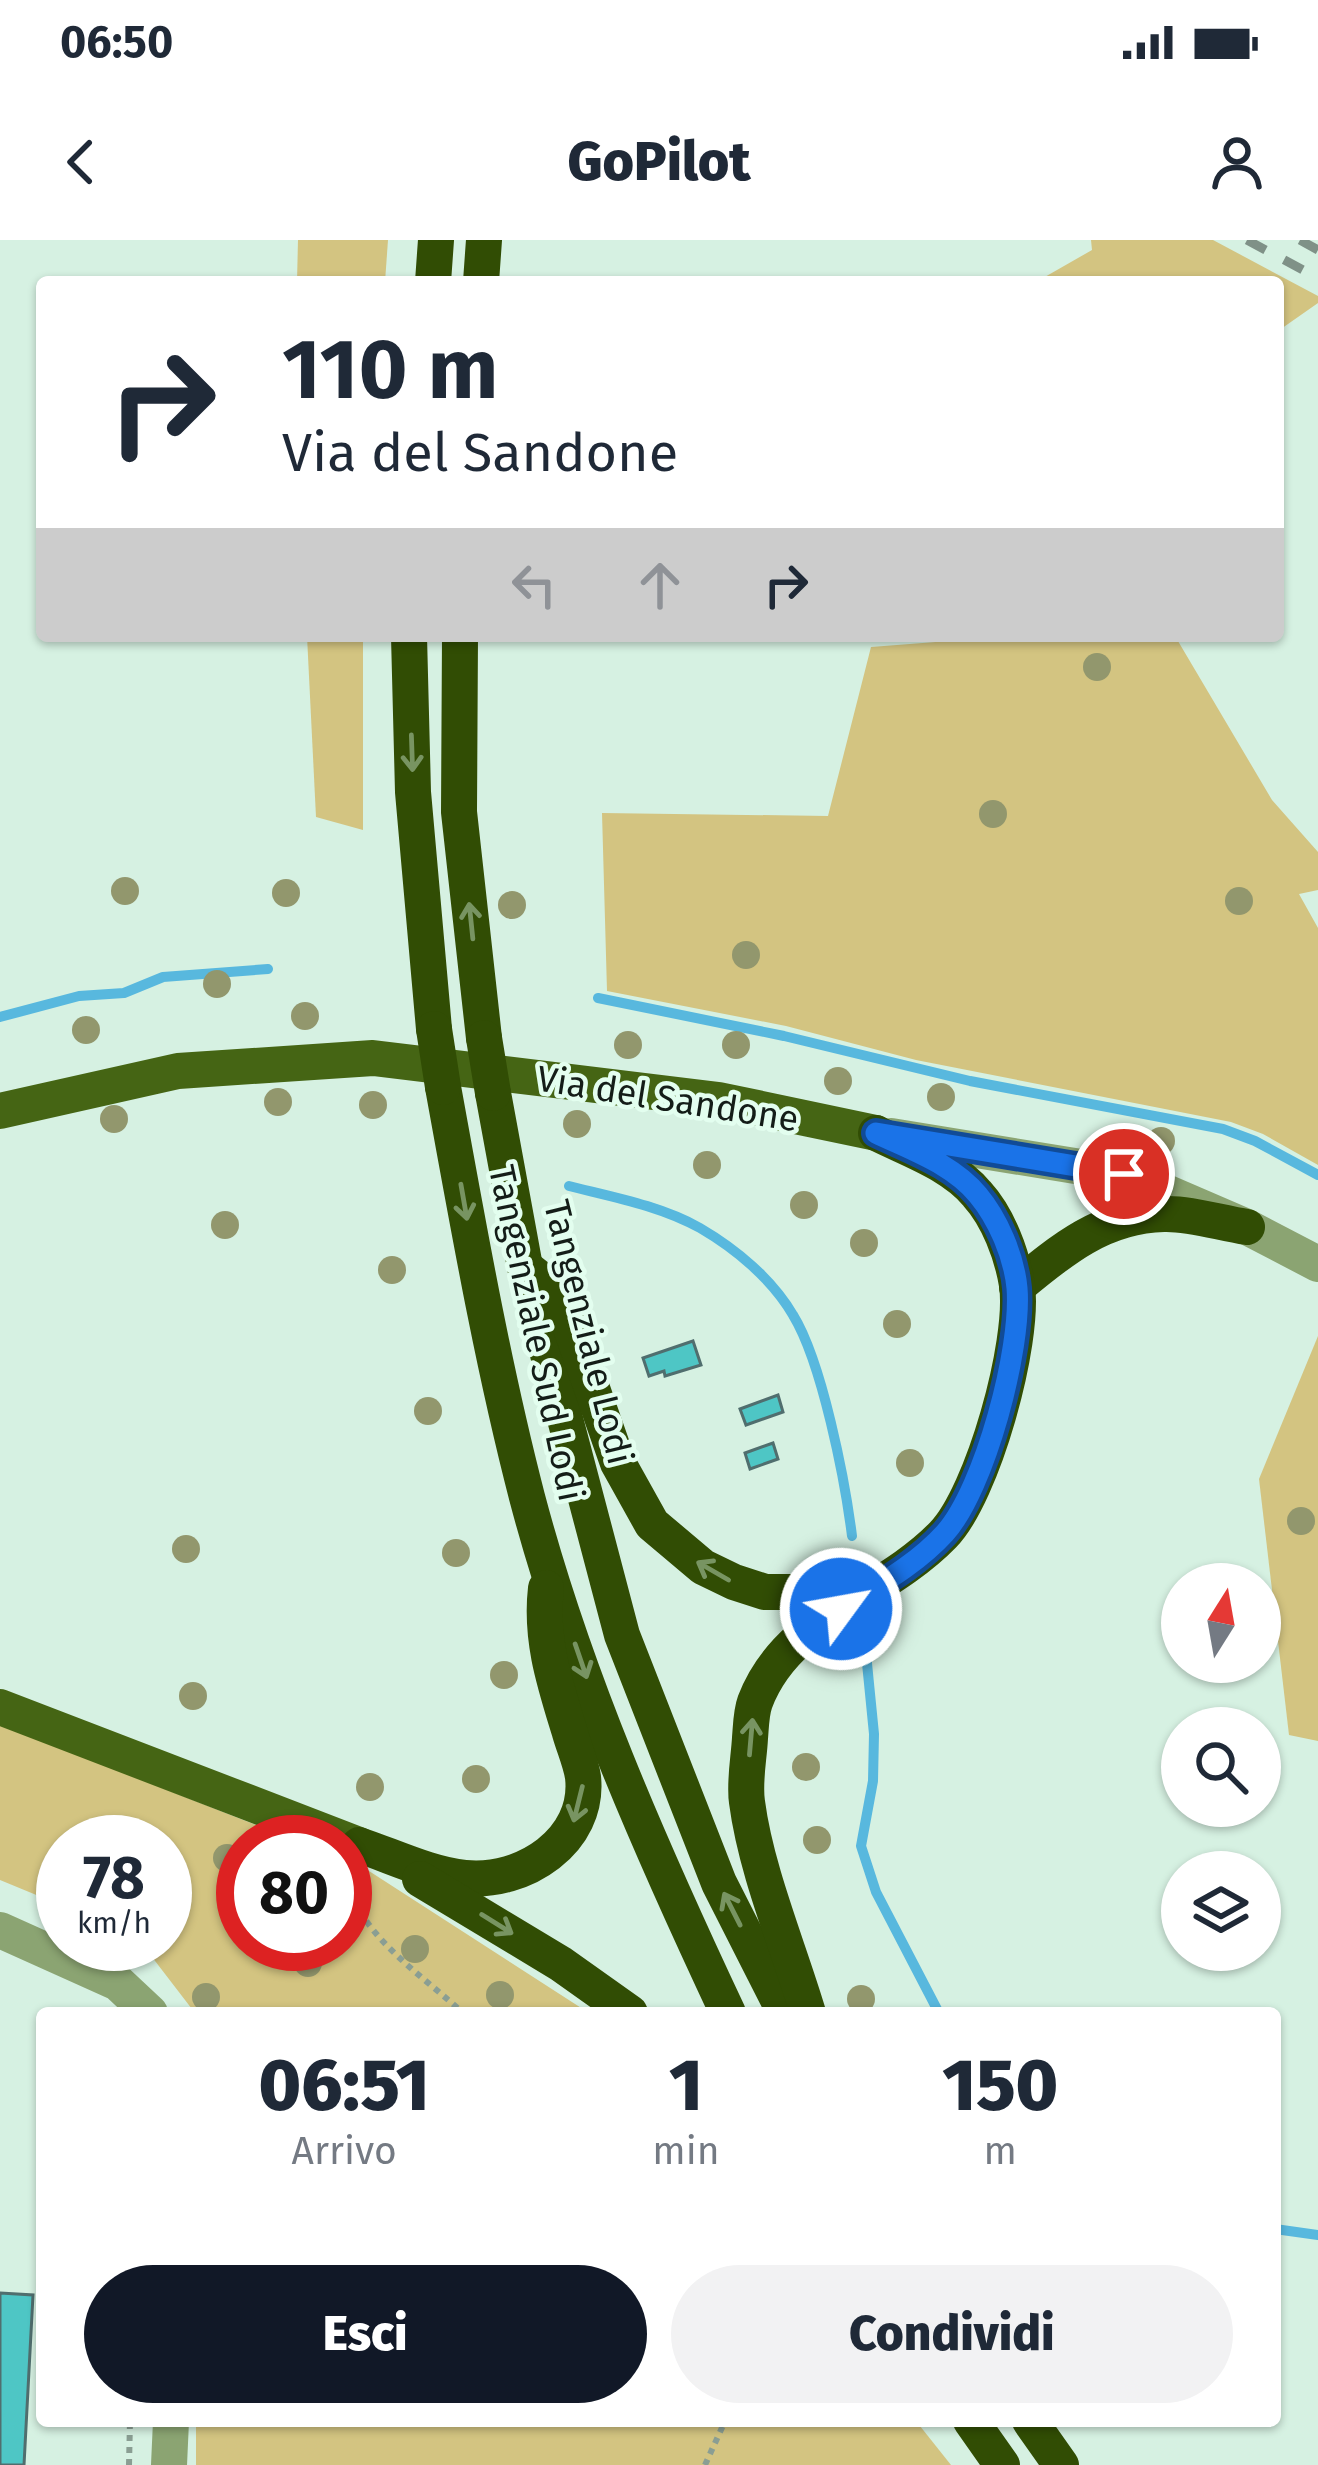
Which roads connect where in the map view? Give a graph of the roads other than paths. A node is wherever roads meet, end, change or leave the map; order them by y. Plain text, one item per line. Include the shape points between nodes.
1 (436, 240) edge
2 (484, 240) edge
3 (433, 276) edge
4 (481, 276) edge
5 (409, 642) edge
6 (460, 642) edge
7 (0, 1112) edge
8 (876, 1133) junction
9 (1247, 1227) junction
10 (1318, 1264) edge
11 (525, 1267) junction
12 (1017, 1287) junction
13 (548, 1568) junction
14 (867, 1592) junction
15 (0, 1707) edge
16 (252, 1815) edge
17 (372, 1862) edge
18 (372, 1867) edge
19 (0, 1930) edge
20 (144, 2007) edge
21 (621, 2007) edge
22 (725, 2007) edge
23 (782, 2007) edge
24 (806, 2007) edge
25 (171, 2427) edge
26 (975, 2427) edge
27 (1034, 2427) edge
28 (169, 2465) edge
29 (1002, 2465) edge
30 (1061, 2465) edge

1 - 3 highway
2 - 4 highway
5 -> 13 highway, Tangenziale Sud Lodi, bridge via 434,1029 481,1288
11 -> 6 highway, Tangenziale Lodi, bridge via 484,1038 459,812
7 - 8 main road, Via del Sandone via 178,1071 373,1058 718,1100
8 - 9 street, Via del Sandone via 1124,1174
8 - 12 highway via 954,1172 978,1194 1000,1228
9 - 10 street, Via del Sandone
9 - 12 highway via 1167,1213 1120,1219 1067,1245
14 -> 11 highway via 765,1592 703,1567 652,1524 618,1463 559,1294
23 -> 11 highway, Tangenziale Lodi via 719,1883 622,1635
12 - 14 highway via 993,1436 965,1502 922,1556
13 -> 17 highway via 546,1653 583,1774 568,1833 552,1852 502,1877
13 -> 22 highway, Tangenziale Sud Lodi via 636,1807
24 -> 14 highway via 746,1800 753,1706 776,1660
15 - 16 main road
18 -> 21 highway via 503,1927
19 - 20 street via 118,1983
25 - 28 street
26 - 29 highway
27 - 30 highway

